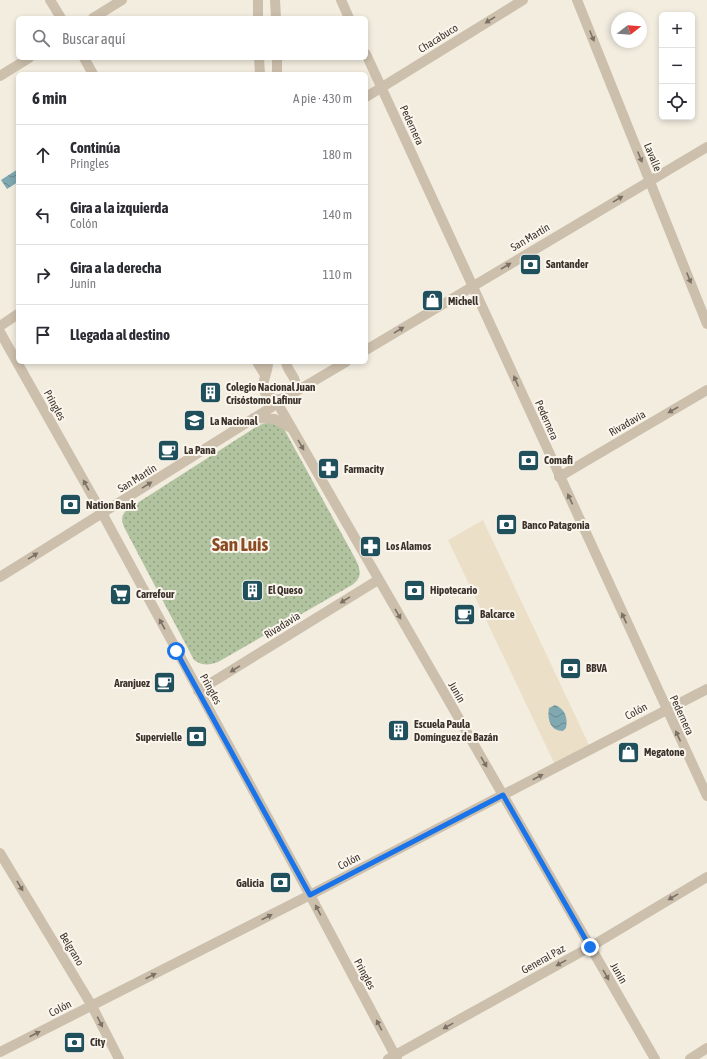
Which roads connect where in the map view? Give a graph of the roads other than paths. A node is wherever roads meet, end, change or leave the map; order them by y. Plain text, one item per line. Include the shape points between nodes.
1 (50, 0) edge
2 (122, 0) edge
3 (258, 0) edge
4 (275, 0) edge
5 (341, 0) edge
6 (523, 0) edge
7 (577, 0) edge
8 (60, 16) edge
9 (96, 16) edge
10 (258, 16) edge
11 (276, 16) edge
12 (348, 16) edge
13 (368, 58) edge
14 (26, 60) edge
15 (85, 60) edge
16 (259, 60) edge
17 (277, 60) edge
18 (92, 72) edge
19 (260, 72) edge
20 (278, 72) edge
21 (0, 76) edge
22 (382, 87) junction
23 (368, 96) edge
24 (707, 147) edge
25 (650, 180) junction
26 (472, 286) junction
27 (16, 315) edge
28 (707, 324) edge
29 (0, 326) edge
30 (0, 332) edge
31 (368, 349) edge
32 (16, 360) edge
33 (18, 364) edge
34 (258, 364) edge
35 (268, 364) edge
36 (287, 364) edge
37 (343, 364) edge
38 (264, 375) junction
39 (707, 390) edge
40 (282, 399) junction
41 (254, 418) junction
42 (294, 431) junction
43 (559, 477) junction
44 (102, 513) junction
45 (0, 577) edge
46 (378, 580) junction
47 (707, 689) edge
48 (198, 691) junction
49 (666, 709) junction
50 (503, 795) junction
51 (707, 796) edge
52 (0, 852) edge
53 (707, 877) edge
54 (310, 895) junction
55 (590, 947) junction
56 (92, 1006) junction
57 (707, 1048) edge
58 (0, 1052) edge
59 (394, 1058) edge
60 (119, 1059) edge
61 (655, 1059) edge
62 (690, 1059) edge

1 - 8 street
2 - 9 street
3 - 10 street
4 - 11 street
5 - 12 street
6 -> 22 street, Chacabuco
7 -> 25 street, Lavalle
13 - 22 street, Pedernera
14 - 21 street
15 - 18 street
16 - 19 street
17 - 20 street
22 - 23 street, Chacabuco
22 - 26 street, Pedernera
24 - 25 street, San Martín
26 -> 25 street, San Martín
25 -> 28 street, Lavalle
31 -> 26 street, San Martín
43 -> 26 street, Pedernera
27 - 29 street
32 -> 30 street, Pringles
44 -> 33 street, Pringles
34 - 38 street
35 - 38 street via 268,370
36 - 40 street via 295,380 295,388
37 - 40 street, San Martín
38 - 40 street, Junín via 262,383 268,395
39 -> 43 street, Rivadavia
40 - 41 street, San Martín
40 - 42 street, Junín
41 - 42 street via 278,420
44 -> 41 street, San Martín
42 -> 46 street, Junín
49 -> 43 street, Pedernera
45 -> 44 street, San Martín
48 -> 44 street, Pringles
46 -> 48 street, Rivadavia
46 -> 50 street, Junín
47 - 49 street, Colón
48 - 54 street, Pringles
50 -> 49 street, Colón
51 -> 49 street, Pedernera
50 - 54 street, Colón
50 - 55 street, Junín
52 -> 56 street, Belgrano
53 -> 55 street, General Paz
56 -> 54 street, Colón
59 -> 54 street, Pringles
55 -> 59 street, General Paz
55 -> 61 street, Junín
58 -> 56 street, Colón
56 -> 60 street, Belgrano
57 - 62 street

